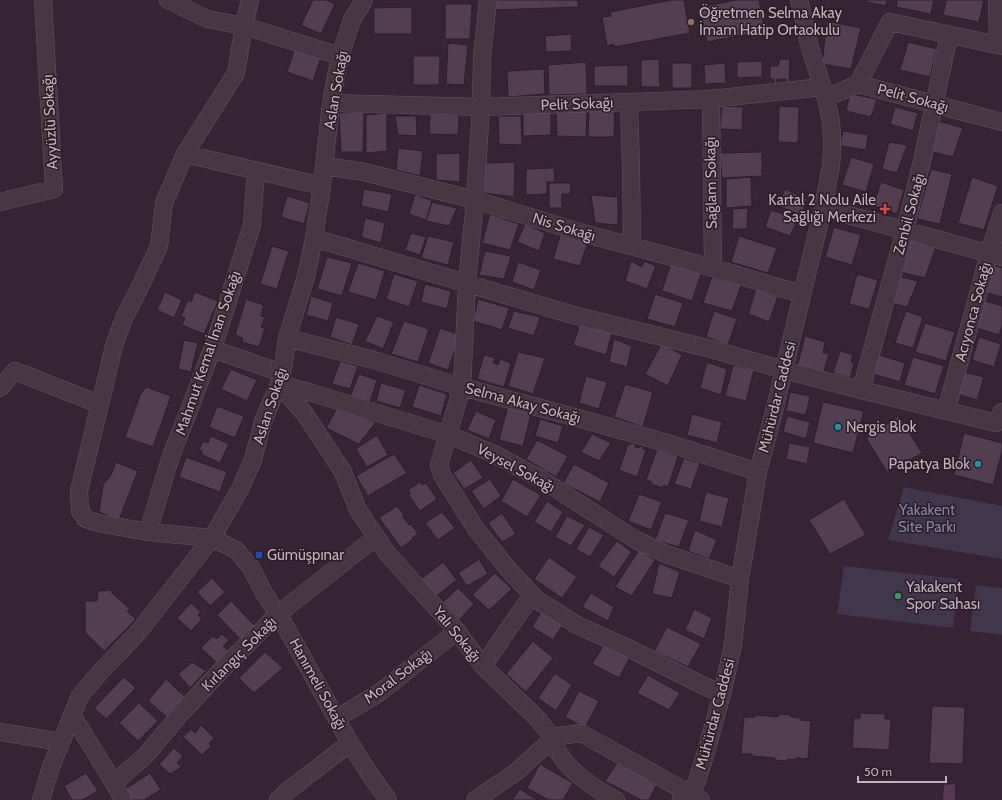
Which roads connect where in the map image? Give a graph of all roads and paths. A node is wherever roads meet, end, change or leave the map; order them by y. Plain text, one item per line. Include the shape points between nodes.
1 (43, 0) edge
2 (168, 0) edge
3 (250, 0) edge
4 (364, 0) edge
5 (488, 0) edge
6 (799, 0) edge
7 (997, 0) edge
8 (244, 26) junction
9 (949, 35) junction
10 (1000, 46) edge
11 (340, 56) junction
12 (858, 84) junction
13 (824, 92) junction
14 (711, 99) junction
15 (629, 102) junction
16 (331, 103) junction
17 (934, 104) junction
18 (481, 107) junction
19 (1002, 122) edge
20 (185, 154) junction
21 (325, 166) junction
22 (256, 171) junction
23 (322, 186) junction
24 (475, 200) junction
25 (0, 202) edge
26 (823, 208) junction
27 (1002, 213) edge
28 (905, 230) junction
29 (314, 238) junction
30 (632, 246) junction
31 (995, 255) edge
32 (713, 268) junction
33 (467, 283) junction
34 (802, 294) junction
35 (287, 338) junction
36 (212, 349) junction
37 (784, 370) junction
38 (281, 378) junction
39 (462, 387) junction
40 (0, 388) edge
41 (861, 390) junction
42 (100, 404) junction
43 (946, 411) junction
44 (999, 418) edge
45 (449, 435) junction
46 (758, 472) junction
47 (148, 532) junction
48 (376, 537) junction
49 (212, 538) junction
50 (740, 579) junction
51 (532, 595) junction
52 (278, 614) junction
53 (457, 632) junction
54 (483, 666) junction
55 (722, 694) junction
56 (72, 715) junction
57 (337, 718) junction
58 (0, 732) edge
59 (552, 737) junction
60 (61, 742) junction
61 (350, 743) junction
62 (114, 783) junction
63 (691, 798) edge
64 (41, 800) edge
65 (123, 800) edge
66 (278, 800) edge
67 (388, 800) edge
68 (475, 800) edge
69 (616, 800) edge

1 - 25 street, Ayyüzlü Sokağı via 54,189
2 - 8 street via 207,19
3 - 8 street
4 - 11 street, Aslan Sokağı via 352,20
5 - 18 street via 482,56
6 - 13 street, Mühürdar Caddesi
7 - 10 street
8 - 11 street
8 - 20 street via 236,73
9 - 10 street
9 - 12 street via 890,22
9 - 17 street, Zenbil Sokağı
11 - 16 street, Aslan Sokağı
12 - 13 street, Pelit Sokağı
12 - 17 street, Pelit Sokağı
13 - 14 street, Pelit Sokağı
13 - 26 street, Mühürdar Caddesi via 831,122 832,151
14 - 15 street, Pelit Sokağı
14 - 32 street, Sağlam Sokağı
15 - 18 street, Pelit Sokağı
15 - 30 street
16 - 18 street, Pelit Sokağı
16 - 21 street, Aslan Sokağı
17 - 19 street, Pelit Sokağı
17 - 28 street, Zenbil Sokağı via 924,157
18 - 24 street
20 - 22 street
20 - 42 street via 164,203 159,246 124,318 114,346
21 - 23 street, Aslan Sokağı
21 - 24 street, Nis Sokağı via 364,172
22 - 23 street
22 - 36 street, Mahmut Kemal İnan Sokağı via 252,225
23 - 29 street, Aslan Sokağı
24 - 30 street, Nis Sokağı
24 - 33 street
26 - 28 street
26 - 34 street, Mühürdar Caddesi
27 - 31 street, Acıyonca Sokağı
28 - 31 street
28 - 41 street, Zenbil Sokağı
29 - 33 street
29 - 35 street, Aslan Sokağı via 306,277
30 - 32 street, Nis Sokağı
31 - 43 street, Acıyonca Sokağı via 976,302
32 - 34 street, Nis Sokağı
33 - 37 street via 573,315
33 - 39 street
34 - 37 street, Mühürdar Caddesi
35 - 38 street, Aslan Sokağı
35 - 39 street, Selma Akay Sokağı via 374,360
36 - 38 street, Veysel Sokağı
36 - 47 street, Mahmut Kemal İnan Sokağı via 171,456
37 - 41 street
37 - 46 street, Mühürdar Caddesi
38 - 45 street, Veysel Sokağı via 312,393
38 - 48 street, Yalı Sokağı via 343,472 358,510
38 - 49 street, Aslan Sokağı via 263,421 253,460
39 - 45 street
39 - 46 street, Selma Akay Sokağı via 674,445
40 - 42 street via 15,372
41 - 43 street
42 - 47 street via 79,490 80,511 86,519 98,523
43 - 44 street
45 - 50 street, Veysel Sokağı via 494,454 535,476 636,540 666,554
45 - 51 street via 439,465 442,476 476,529
46 - 50 street, Mühürdar Caddesi
47 - 49 street
48 - 52 street, Kırlangıç Sokağı
48 - 53 street, Yalı Sokağı via 387,553
49 - 52 street, Hanımeli Sokağı via 236,550 250,566
49 - 56 street, Aslan Sokağı via 136,635 101,670 80,696
50 - 55 street, Mühürdar Caddesi via 733,645
51 - 54 street
51 - 55 street via 577,625
52 - 57 street, Hanımeli Sokağı
52 - 62 street, Kırlangıç Sokağı via 218,673 146,755
53 - 54 street, Yalı Sokağı
53 - 57 street, Moral Sokağı via 379,693
54 - 59 street, Yalı Sokağı via 537,718
55 - 63 street, Mühürdar Caddesi
56 - 60 street, Aslan Sokağı
56 - 62 street
57 - 61 street, Hanımeli Sokağı
58 - 60 street
59 - 63 street via 581,733
59 - 68 street via 516,772
59 - 69 street, Yalı Sokağı via 558,751 583,780
60 - 64 street, Aslan Sokağı
61 - 66 street
61 - 67 street, Hanımeli Sokağı
62 - 65 street

